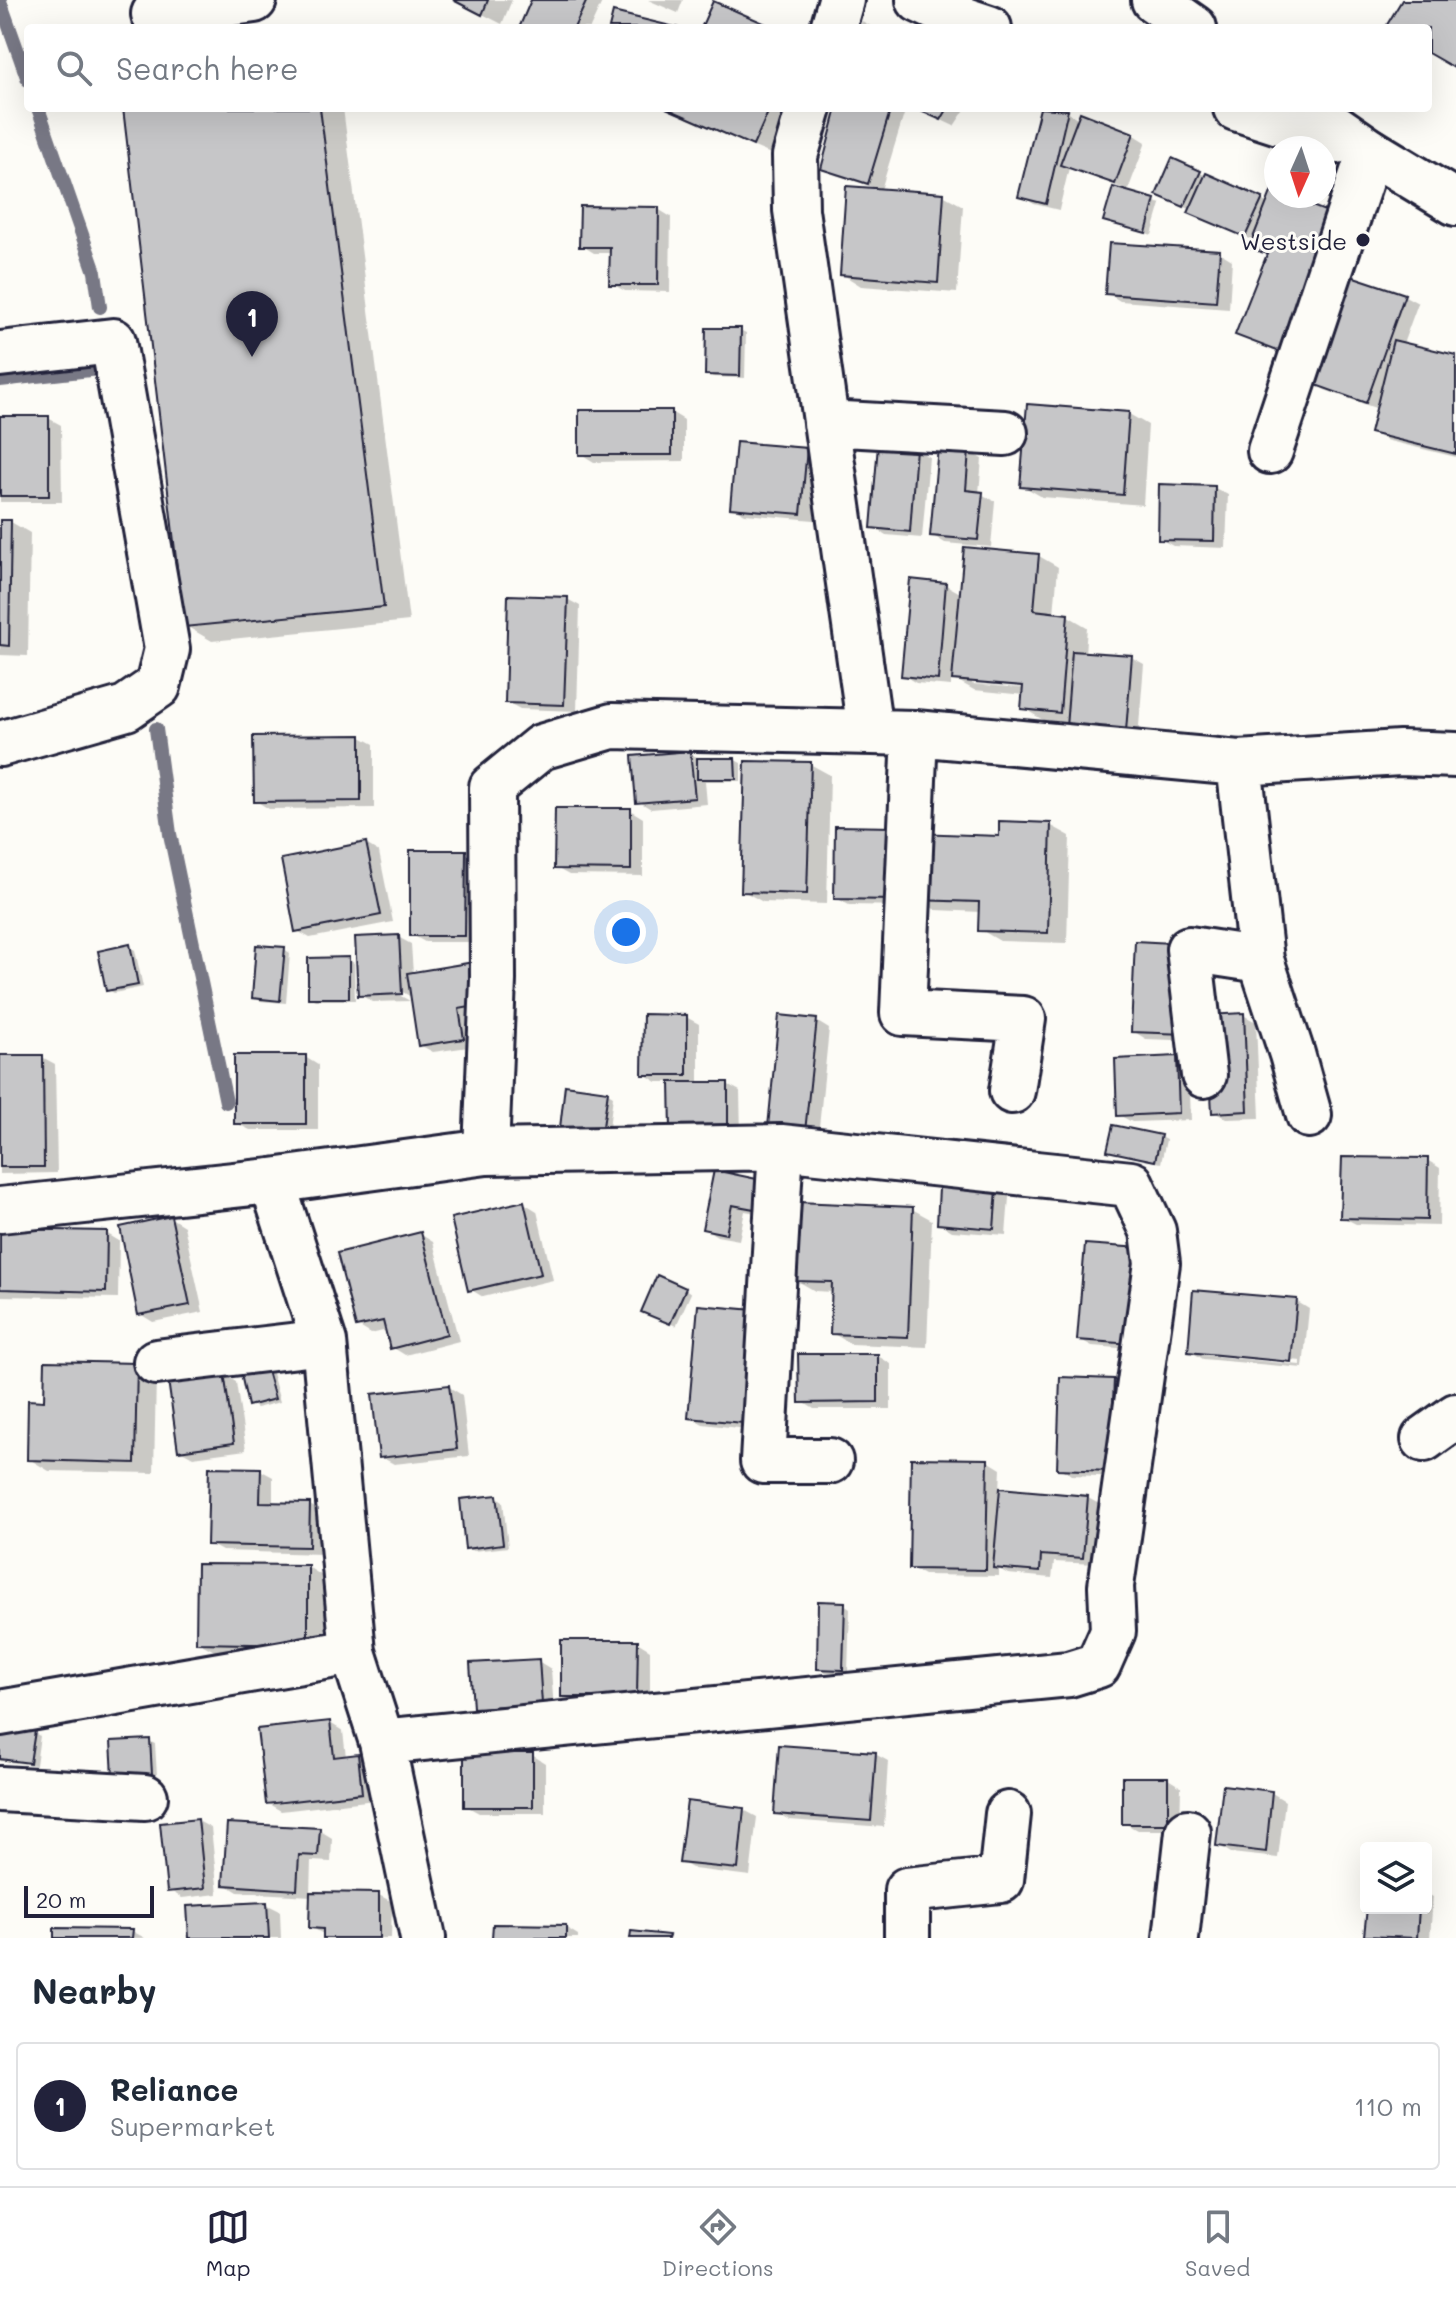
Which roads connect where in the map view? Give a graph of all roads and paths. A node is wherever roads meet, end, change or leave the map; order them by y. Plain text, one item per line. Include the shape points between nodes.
1 (254, 0) edge
2 (841, 0) edge
3 (919, 0) edge
4 (1154, 0) edge
5 (154, 14) dead end
6 (834, 24) edge
7 (977, 24) edge
8 (1188, 24) edge
9 (808, 112) edge
10 (1248, 112) edge
11 (1314, 112) edge
12 (1370, 151) junction
13 (1456, 203) edge
14 (0, 354) edge
15 (826, 423) junction
16 (1005, 433) dead end
17 (1270, 451) dead end
18 (870, 731) junction
19 (915, 733) junction
20 (0, 744) edge
21 (1456, 755) edge
22 (1239, 763) junction
23 (1261, 960) junction
24 (1204, 1075) dead end
25 (1012, 1091) dead end
26 (1309, 1115) dead end
27 (781, 1147) junction
28 (486, 1152) junction
29 (272, 1181) junction
30 (0, 1210) edge
31 (324, 1342) junction
32 (156, 1362) dead end
33 (830, 1461) dead end
34 (353, 1652) junction
35 (0, 1713) edge
36 (382, 1742) junction
37 (0, 1789) edge
38 (145, 1797) dead end
39 (1008, 1814) dead end
40 (1188, 1832) dead end
41 (423, 1938) edge
42 (907, 1938) edge
43 (1176, 1938) edge

1 - 5 street
2 - 6 street
3 - 7 street
4 - 8 street
9 - 15 street via 795,156 796,210
10 - 12 street
11 - 12 street
12 - 13 street
12 - 17 street
14 - 20 street via 113,341 167,649 158,686 126,708
15 - 16 street
15 - 18 street
18 - 19 street
18 - 28 street via 612,726 541,747 492,787 493,980
19 - 22 street
19 - 25 street via 903,1013 1023,1019
21 - 22 street via 1400,753
22 - 23 street
23 - 24 street via 1189,949
23 - 26 street
27 - 28 street
27 - 33 street via 763,1461
27 - 36 street via 1131,1184 1153,1231 1157,1263 1111,1586 1113,1631 1098,1665 1069,1674
28 - 29 street
29 - 30 street
29 - 31 street
31 - 32 street
31 - 34 street
34 - 35 street
34 - 36 street
36 - 41 street
37 - 38 street
39 - 42 street via 1001,1880 907,1890
40 - 43 street

